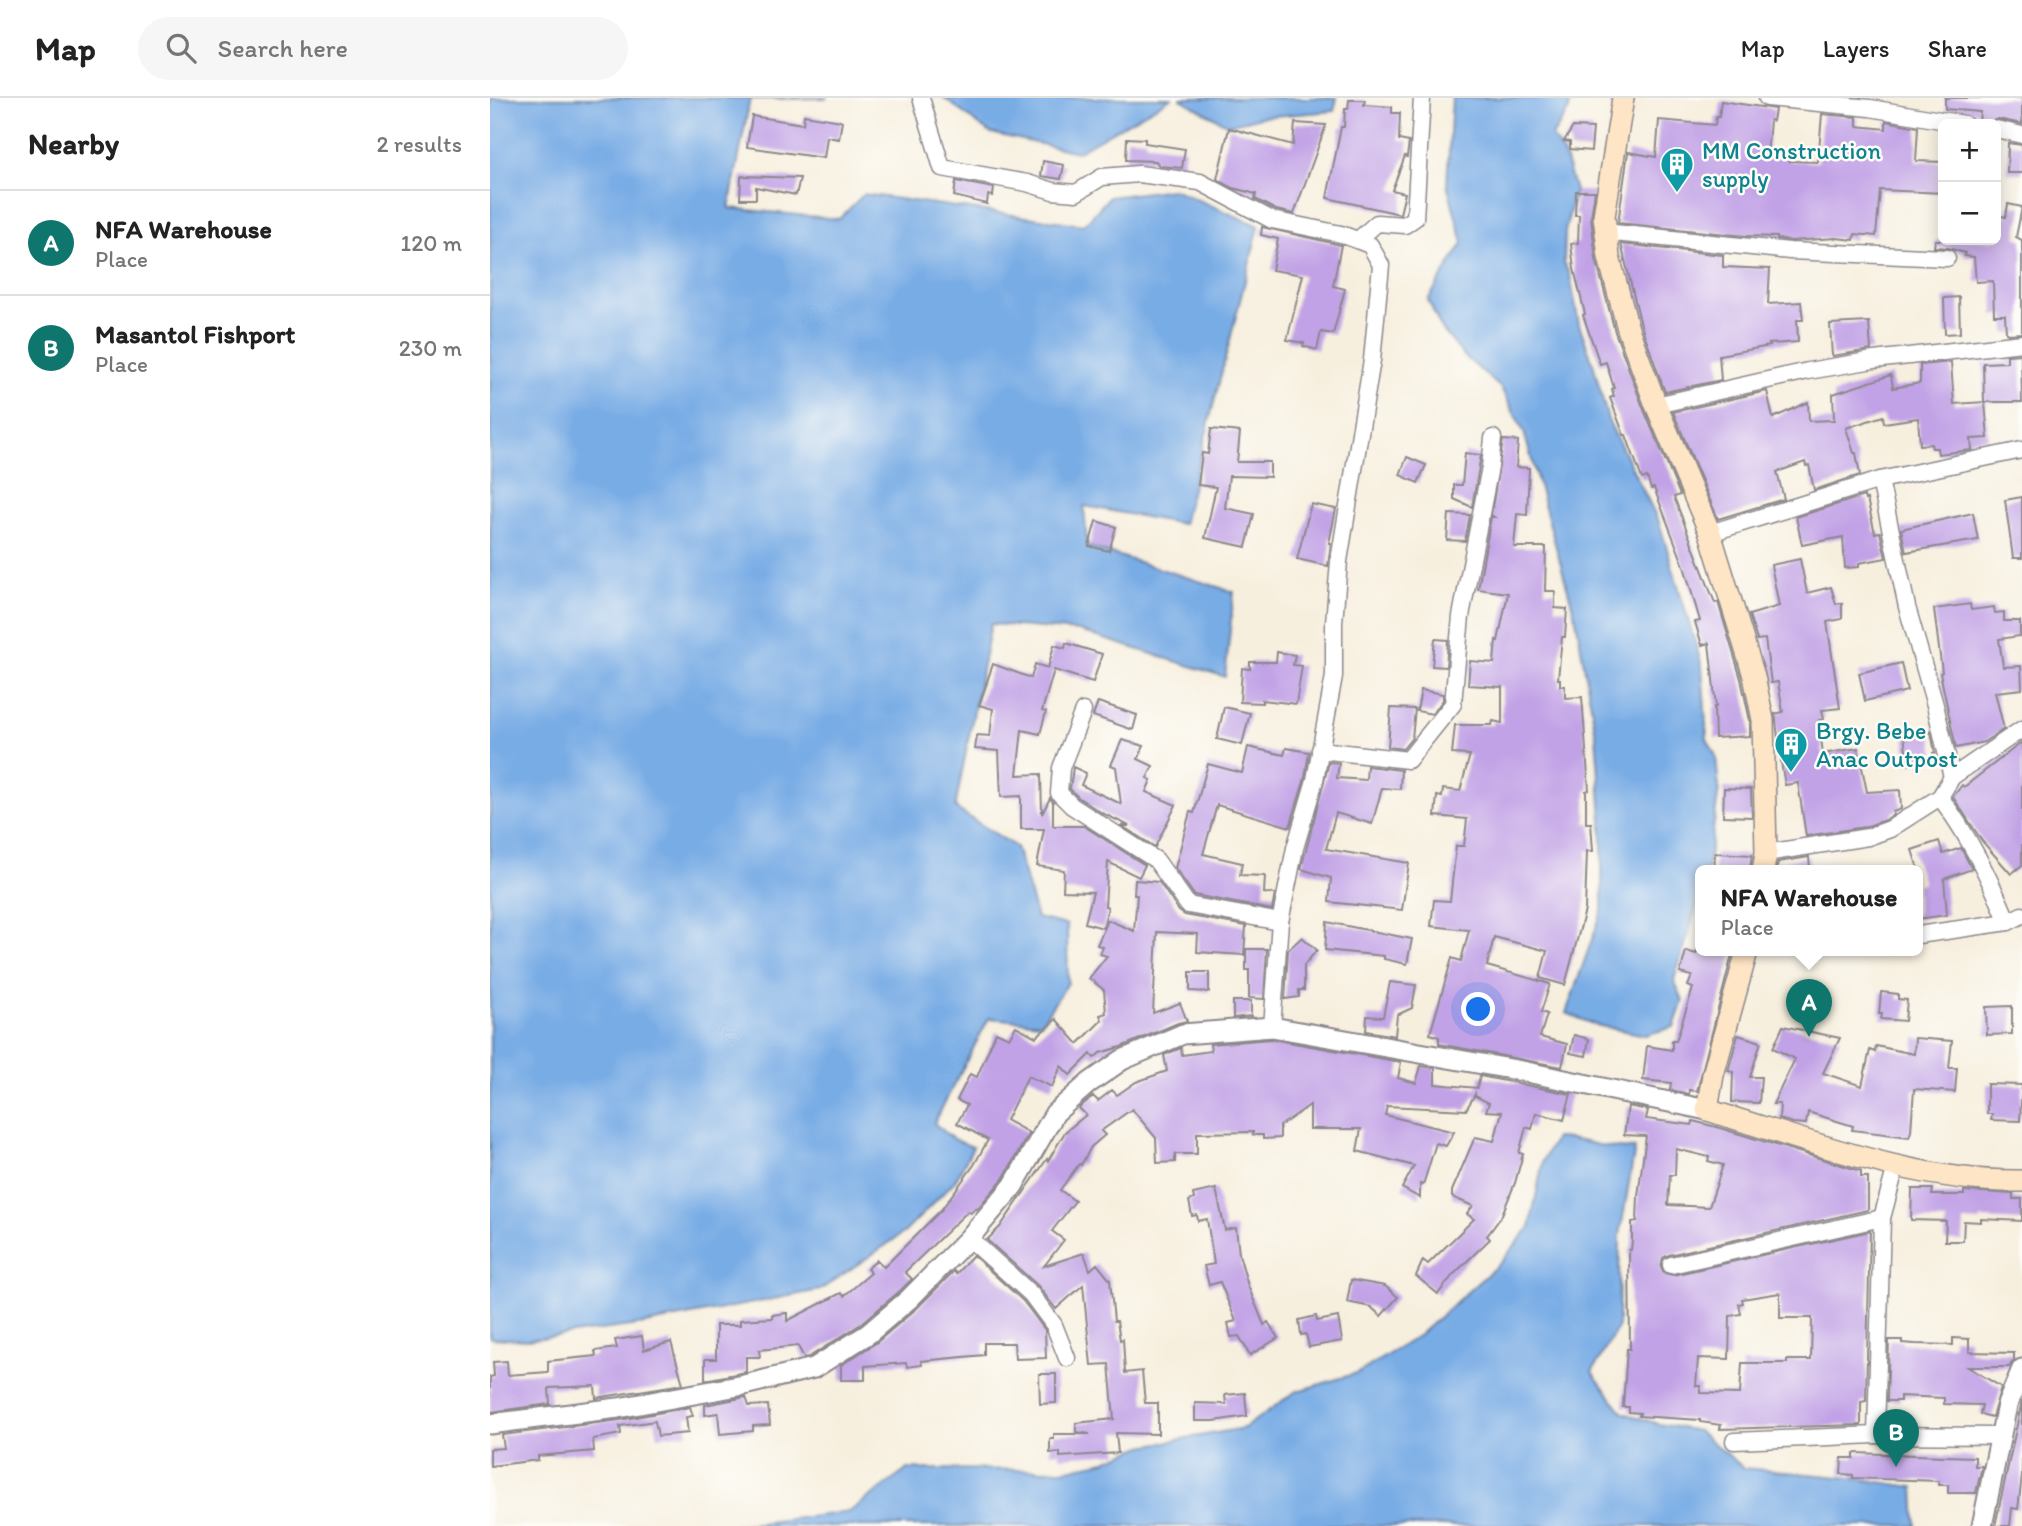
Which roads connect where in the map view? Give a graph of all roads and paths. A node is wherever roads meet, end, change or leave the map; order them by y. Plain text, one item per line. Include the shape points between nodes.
1 (921, 98) edge
2 (1422, 98) edge
3 (1623, 98) edge
4 (1767, 98) edge
5 (1938, 120) edge
6 (2001, 130) edge
7 (2022, 135) edge
8 (1604, 232) junction
9 (1358, 240) junction
10 (1947, 258) dead end
11 (2022, 343) edge
12 (1656, 405) junction
13 (1493, 438) dead end
14 (2022, 450) edge
15 (1880, 480) junction
16 (1710, 533) junction
17 (1083, 711) dead end
18 (2022, 729) edge
19 (1320, 750) junction
20 (1952, 777) junction
21 (1940, 797) junction
22 (1765, 862) edge
23 (2015, 919) edge
24 (1280, 922) junction
25 (1923, 934) edge
26 (1746, 956) edge
27 (1272, 1027) junction
28 (1707, 1110) junction
29 (1896, 1166) junction
30 (2022, 1181) edge
31 (1882, 1218) junction
32 (969, 1238) junction
33 (1671, 1265) dead end
34 (1067, 1358) dead end
35 (2021, 1374) edge
36 (490, 1424) edge
37 (1876, 1435) junction
38 (1999, 1436) junction
39 (1734, 1441) dead end
40 (1982, 1523) edge

1 - 9 street via 942,167 1076,193 1102,177 1139,174 1200,182 1272,220
2 - 9 street via 1415,218 1405,225 1377,223
3 - 8 main road
4 - 5 street
6 - 7 street
8 - 10 street via 1790,251
8 - 12 main road via 1620,304
9 - 19 street via 1370,245 1381,265 1372,360 1339,561 1334,676
11 - 12 street via 1821,369
12 - 16 main road
13 - 19 street via 1461,616 1453,704 1408,760
14 - 15 street
15 - 16 street
15 - 20 street via 1907,607
16 - 22 main road via 1751,663 1763,720
17 - 24 street via 1061,768 1059,793 1156,860 1188,905
18 - 20 street
19 - 24 street
20 - 21 street
21 - 22 street via 1890,829
21 - 23 street via 1964,829
23 - 25 street
24 - 27 street
26 - 28 main road
27 - 28 street via 1522,1070
27 - 32 street via 1182,1034 1122,1060 1055,1113 1013,1186
28 - 29 main road
29 - 30 main road via 1991,1182
29 - 31 street
31 - 33 street
31 - 37 street
32 - 34 street via 1031,1294 1054,1325
32 - 36 street via 868,1334 814,1368 618,1408
35 - 38 street
37 - 38 street
37 - 39 street
38 - 40 street

